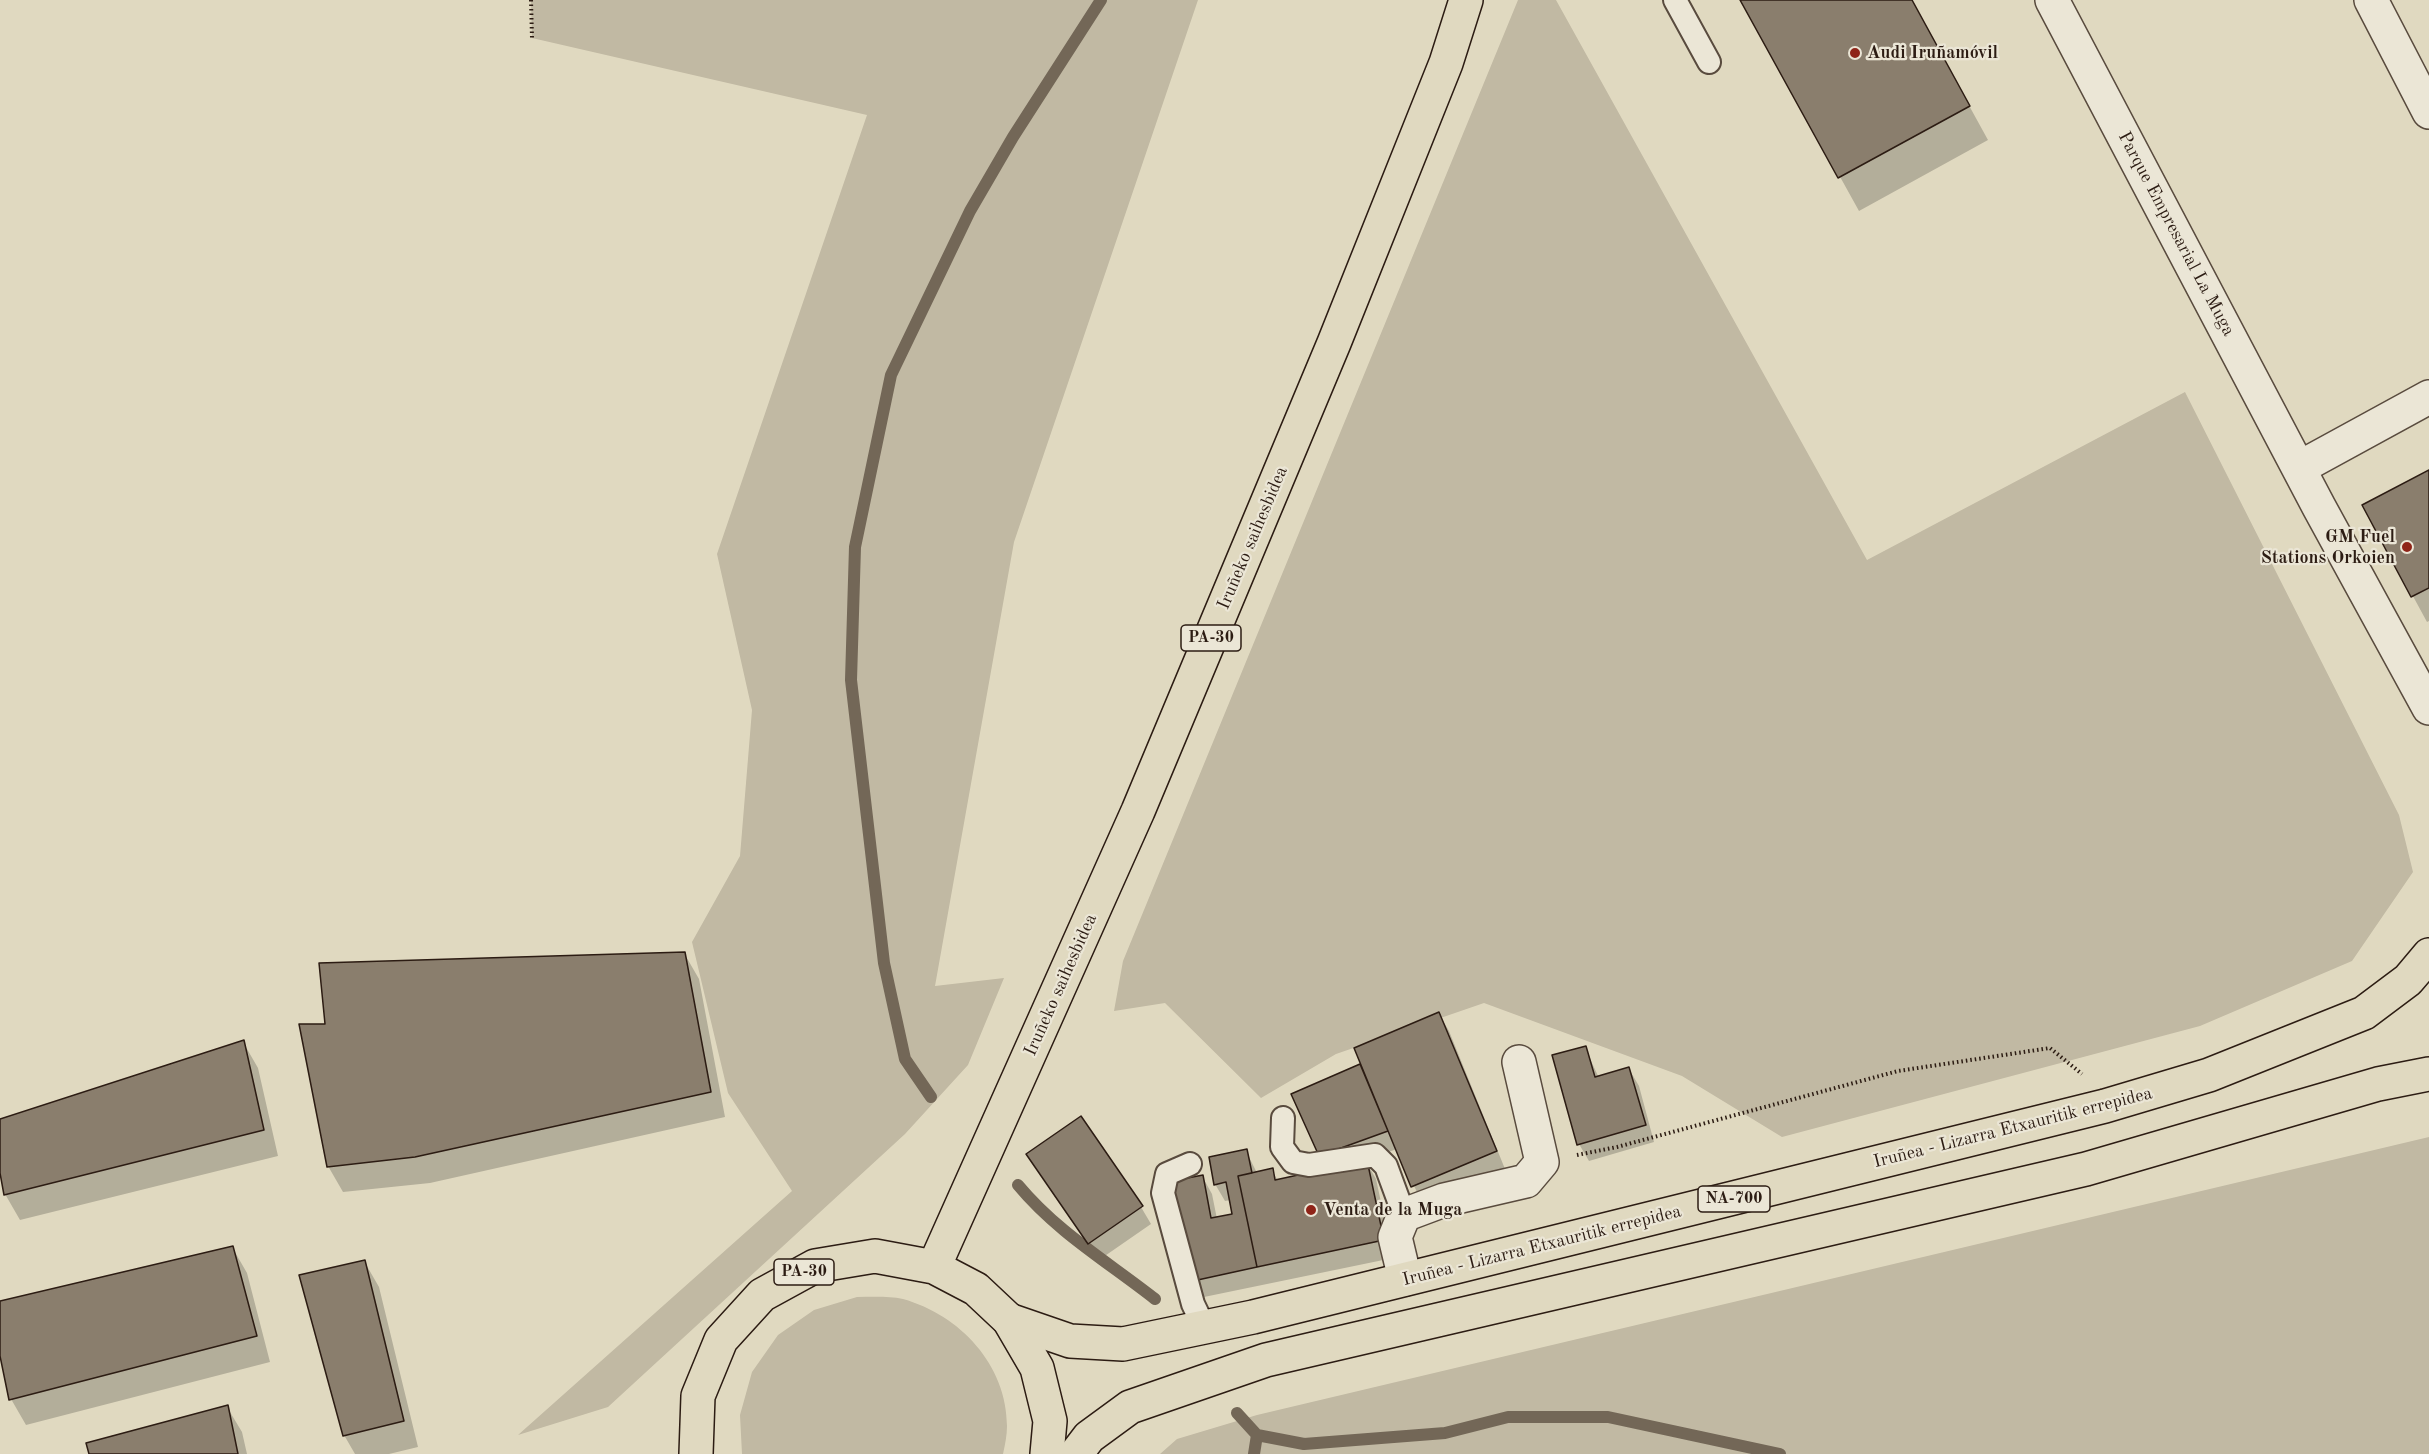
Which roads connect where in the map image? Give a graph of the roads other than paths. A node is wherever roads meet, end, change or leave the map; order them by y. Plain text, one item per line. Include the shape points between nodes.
1 (1466, 0) edge
2 (1675, 0) edge
3 (2052, 0) edge
4 (2371, 0) edge
5 (1709, 62) dead end
6 (2429, 112) edge
7 (2429, 397) edge
8 (2299, 468) junction
9 (2429, 708) edge
10 (2429, 955) edge
11 (1519, 1062) dead end
12 (2429, 1074) edge
13 (1283, 1118) dead end
14 (1190, 1164) dead end
15 (1404, 1215) junction
16 (934, 1267) junction
17 (1405, 1279) junction
18 (1009, 1320) junction
19 (1204, 1327) junction
20 (696, 1454) edge
21 (1047, 1454) edge
22 (1076, 1454) edge

1 - 16 main road, Iruñeko saihesbidea / PA-30 via 1446,63 1334,343 1148,789
2 - 5 lane
3 - 8 street, Parque Empresarial La Muga
4 - 6 street
7 - 8 street
8 - 9 street, Parque Empresarial La Muga
10 - 17 main road, Iruñea - Lizarra Etxauritik errepidea / NA-700 via 2408,980 2364,1013 2209,1075 2105,1106
11 - 15 street via 1542,1162 1526,1181 1444,1200
12 - 22 main road via 2378,1084 2086,1169 1266,1360 1130,1407 1089,1437
13 - 15 lane via 1282,1147 1293,1162 1309,1164 1375,1155 1386,1166
14 - 19 lane via 1167,1174 1163,1193 1193,1304
15 - 17 street via 1395,1237
16 - 18 main road, PA-30 via 976,1289
16 - 20 main road, PA-30 via 874,1256 815,1266 762,1295 717,1349 698,1396
17 - 19 main road, Iruñea - Lizarra Etxauritik errepidea / NA-700
18 - 19 main road, Iruñea - Lizarra Etxauritik errepidea / NA-700 via 1070,1341 1123,1344
18 - 21 main road, PA-30 via 1037,1368 1050,1421

